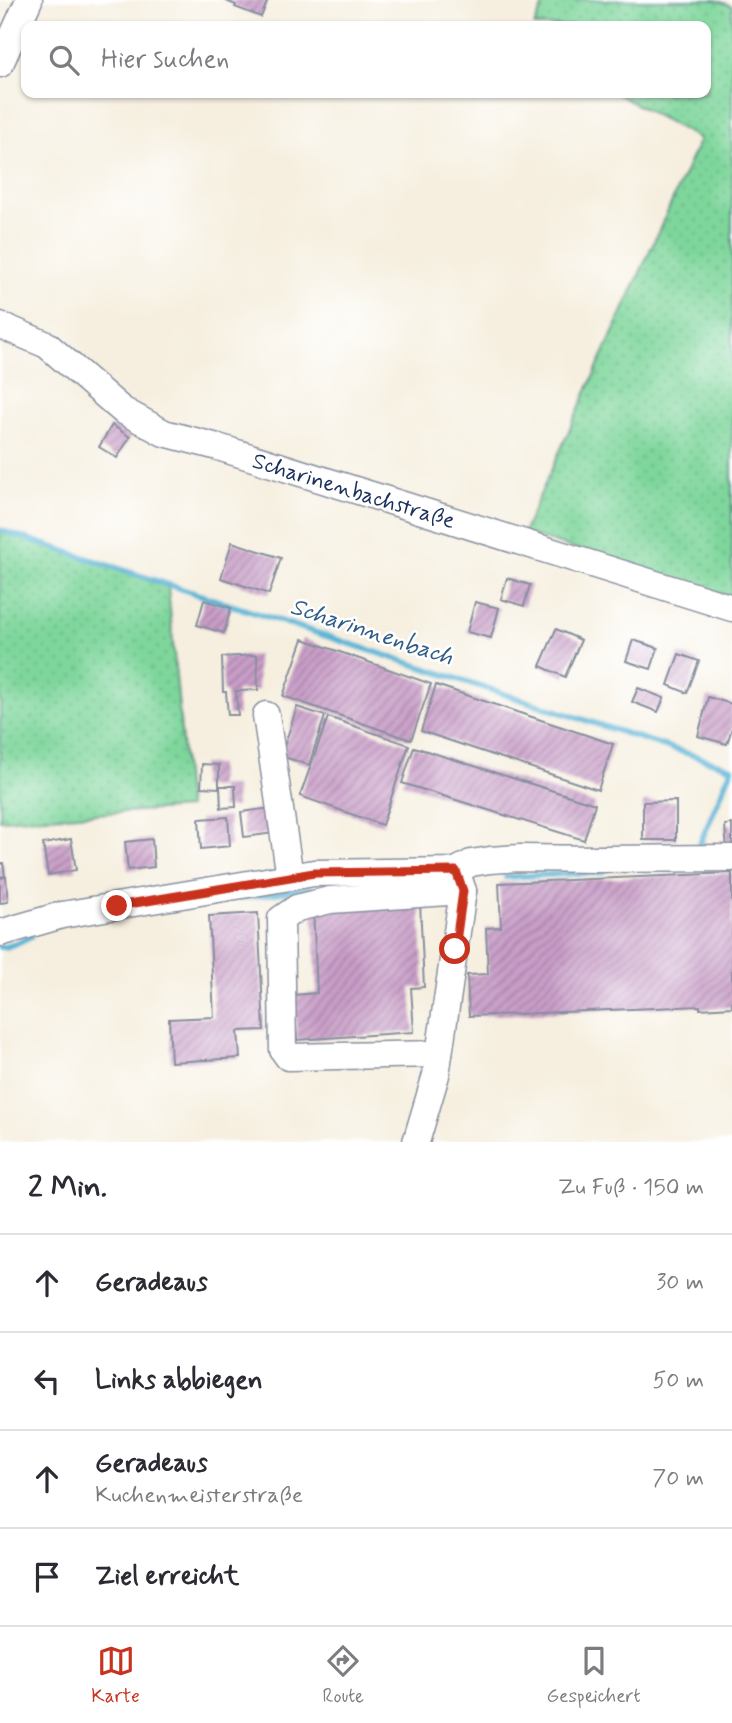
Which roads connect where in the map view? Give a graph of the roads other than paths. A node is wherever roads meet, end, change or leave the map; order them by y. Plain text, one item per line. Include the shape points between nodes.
1 (29, 0) edge
2 (0, 64) edge
3 (0, 325) edge
4 (732, 608) edge
5 (267, 715) dead end
6 (732, 858) edge
7 (302, 875) junction
8 (460, 881) junction
9 (0, 933) edge
10 (439, 1054) junction
11 (416, 1142) edge

1 - 2 street
3 - 4 street, Scharinenbachstraße via 47,345 122,410 164,433
5 - 7 street
6 - 8 street via 510,858 471,863
7 - 8 street
7 - 9 street via 62,915
8 - 10 street
8 - 10 street via 330,900 297,908 281,919 283,1050 288,1057
10 - 11 street

